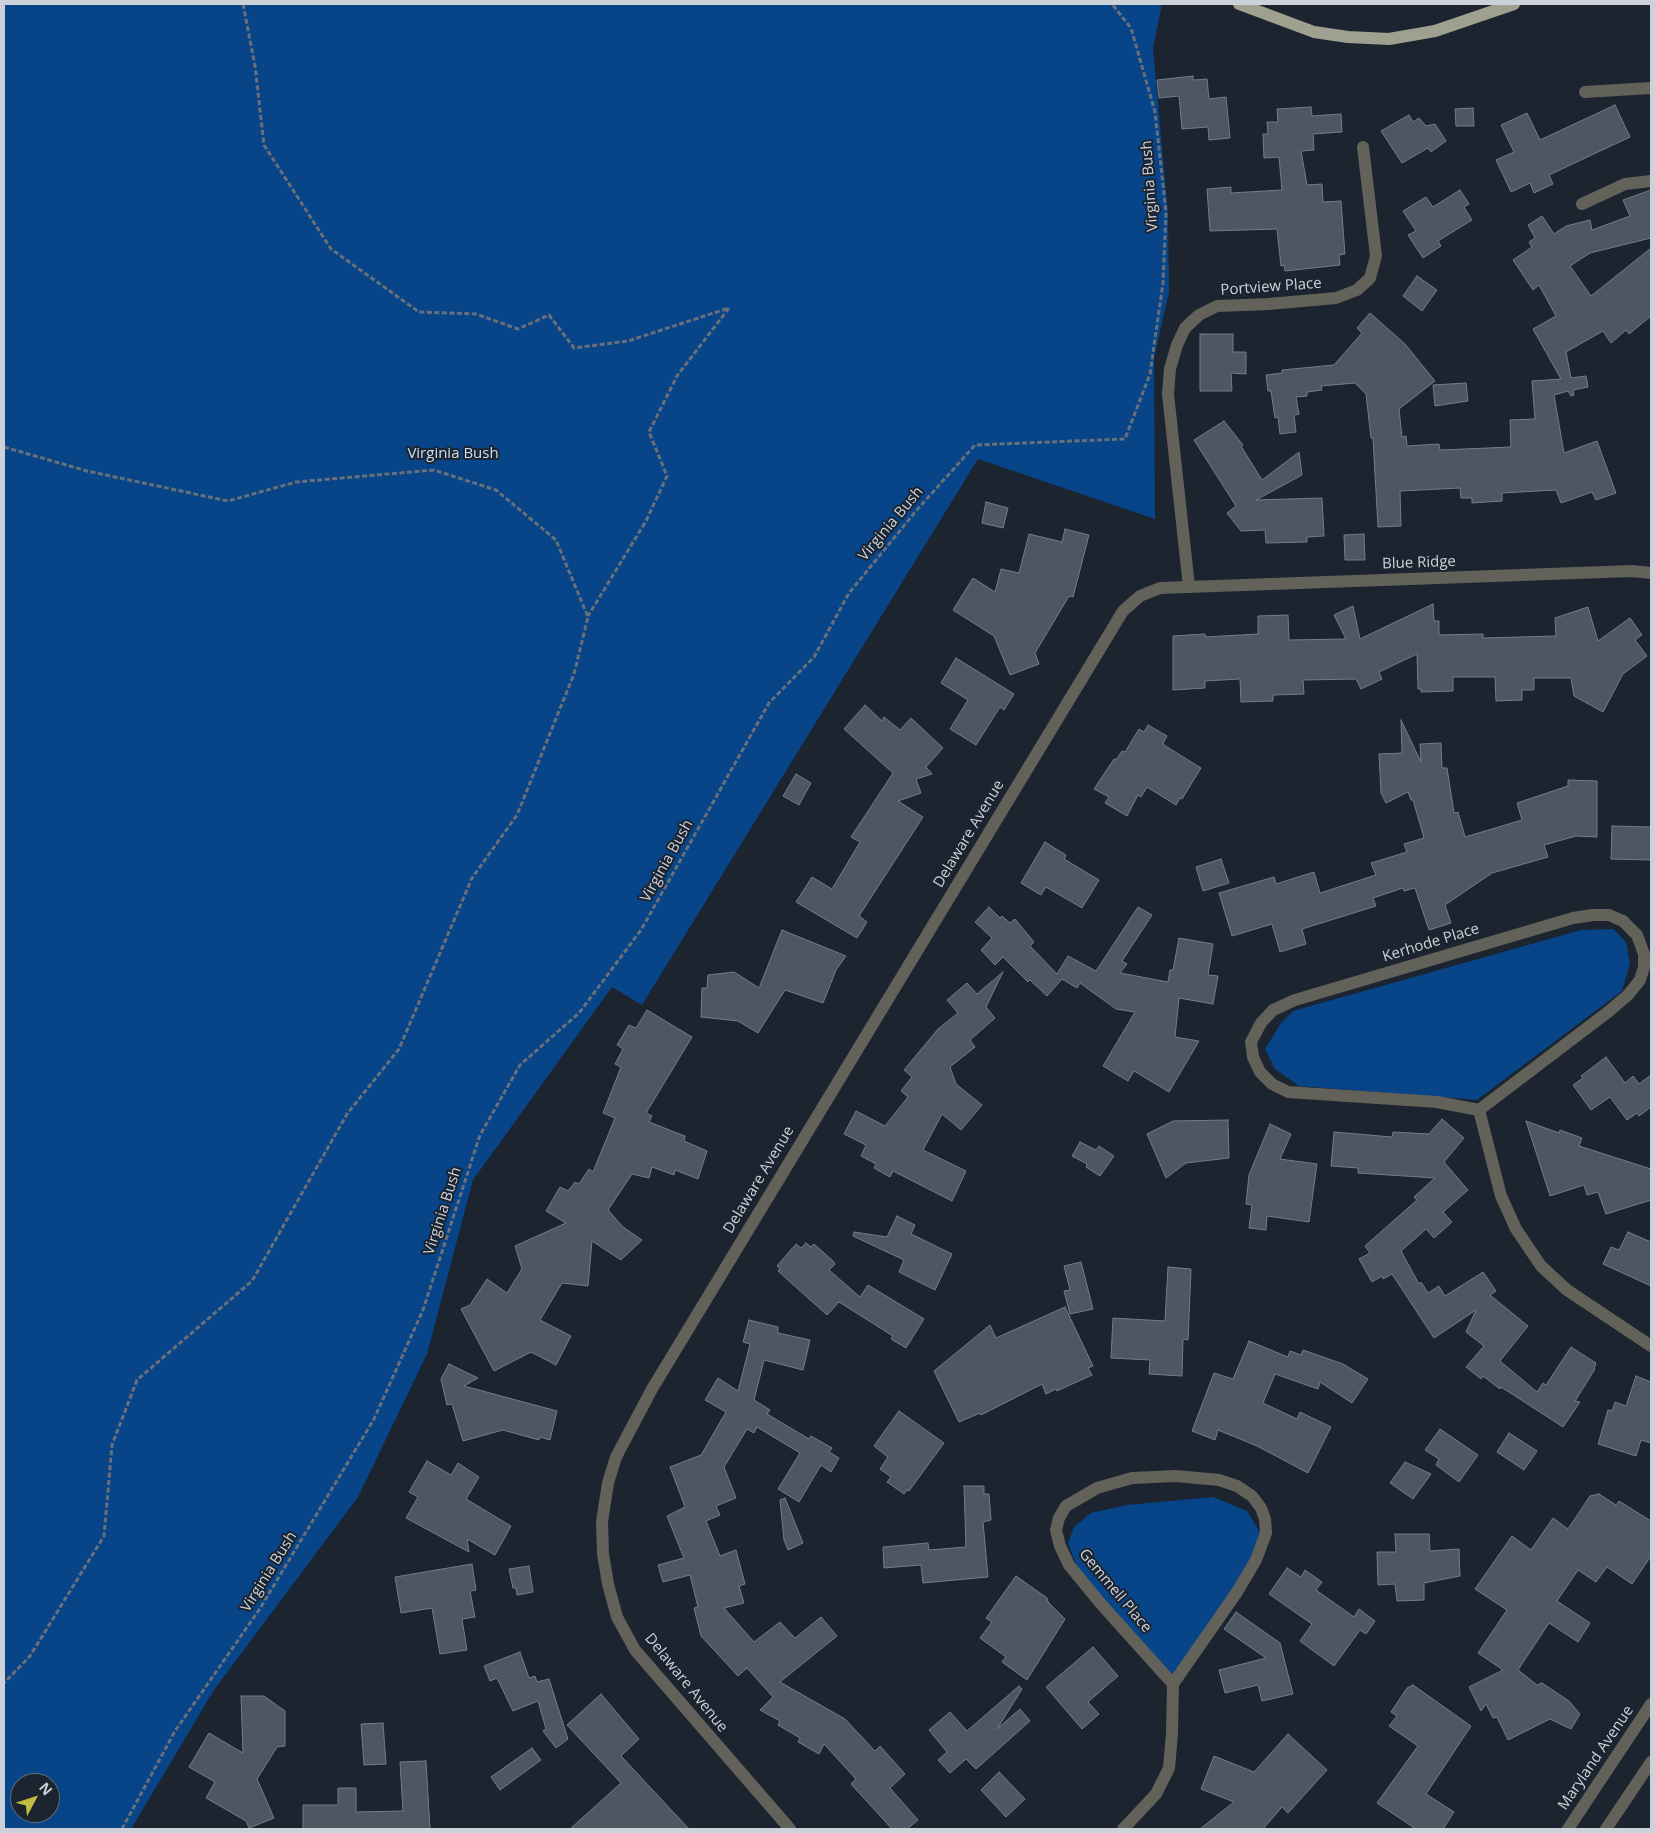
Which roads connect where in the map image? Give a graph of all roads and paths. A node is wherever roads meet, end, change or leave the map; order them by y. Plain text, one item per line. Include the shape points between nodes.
1 (243, 4) edge
2 (1112, 4) edge
3 (1239, 4) edge
4 (1514, 4) edge
5 (1651, 88) edge
6 (1585, 92) dead end
7 (1363, 147) dead end
8 (1651, 181) edge
9 (1582, 204) dead end
10 (4, 447) edge
11 (1651, 573) edge
12 (1189, 587) junction
13 (588, 617) junction
14 (1479, 1110) junction
15 (1651, 1346) edge
16 (4, 1683) edge
17 (1172, 1684) junction
18 (1651, 1704) edge
19 (1651, 1762) edge
20 (122, 1829) edge
21 (790, 1829) edge
22 (1123, 1829) edge
23 (1568, 1829) edge
24 (1606, 1829) edge

1 - 13 path via 256,66 264,145 331,249 419,312 476,314 518,330 549,315 574,348 628,341 729,308 677,376 649,432 667,476 646,521
2 - 20 path, Virginia Bush via 1131,28 1155,112 1166,212 1164,283 1150,374 1125,439 974,445 849,593 814,657 769,702 641,930 579,1013 520,1065 480,1135 422,1310 374,1419 264,1602 175,1731
3 - 4 main road via 1314,32 1389,39 1436,31
5 - 6 street
7 - 12 street, Portview Place via 1376,256 1370,278 1357,290 1336,298 1216,306 1192,321 1177,345 1170,369 1168,394
8 - 9 street via 1625,184
10 - 13 path via 86,471 228,500 296,482 434,470 496,490 556,540
11 - 12 street, Blue Ridge via 1632,571
12 - 21 street, Delaware Avenue via 1160,588 1140,596 1123,611 652,1389 616,1457 602,1522 608,1584 617,1617 641,1657
13 - 16 path via 574,674 517,814 472,878 399,1049 348,1114 252,1281 137,1380 112,1445 104,1536 30,1656
14 - 14 street, Kerhode Place via 1437,1102 1288,1092 1272,1084 1260,1072 1250,1042 1273,1010 1295,1000 1573,918 1609,915 1623,921 1637,935 1644,954 1640,980 1608,1012
14 - 15 street via 1501,1196 1516,1229 1541,1266 1567,1290
17 - 17 street, Gemmell Place via 1101,1604 1070,1565 1060,1546 1056,1530 1066,1506 1097,1488 1132,1478 1176,1476 1219,1480 1245,1491 1262,1508 1266,1533 1256,1560
17 - 22 street via 1169,1768 1156,1794
18 - 23 street, Maryland Avenue
19 - 24 street

